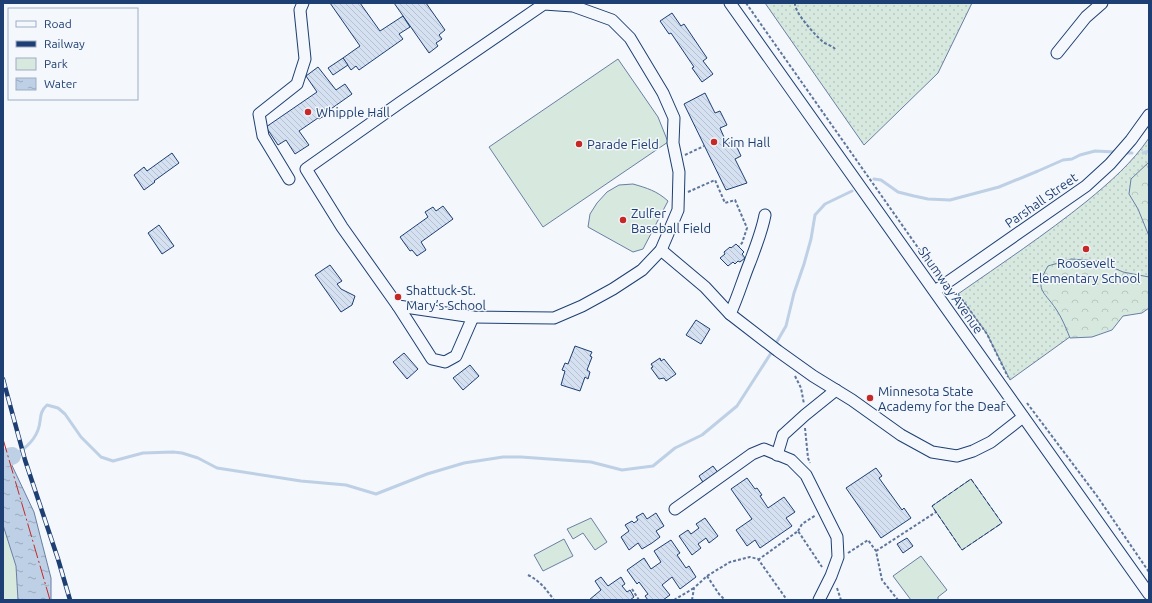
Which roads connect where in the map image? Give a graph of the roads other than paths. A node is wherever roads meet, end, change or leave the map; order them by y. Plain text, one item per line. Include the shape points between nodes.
1 (303, 3) edge
2 (730, 3) edge
3 (1102, 3) edge
4 (544, 4) edge
5 (1057, 53) dead end
6 (1149, 115) edge
7 (288, 179) dead end
8 (766, 214) dead end
9 (661, 250) junction
10 (935, 291) junction
11 (398, 306) junction
12 (730, 314) junction
13 (473, 317) junction
14 (836, 390) junction
15 (1023, 417) junction
16 (777, 454) junction
17 (675, 510) dead end
18 (1149, 594) edge
19 (819, 600) edge

1 - 7 street via 300,10 305,59 297,84 258,114 263,136
2 - 10 street, Shumway Avenue
3 - 5 street via 1086,17
4 - 9 street via 573,6 612,20 630,38 663,94 674,118 674,143 679,172 678,210
4 - 11 street via 306,169 342,227
6 - 10 street, Parshall Street via 1110,164 1086,186
8 - 12 street via 741,290
9 - 12 street via 705,287
9 - 13 street via 642,270 613,289 554,318
10 - 15 street, Shumway Avenue
11 - 13 street
11 - 13 street via 432,360 445,362 456,356
12 - 14 street
14 - 15 street via 901,435 932,452 957,456 991,442
14 - 16 street via 783,435
15 - 18 street, Shumway Avenue
16 - 17 street via 764,449 752,454
16 - 19 street via 791,460 806,476 837,537 838,557

